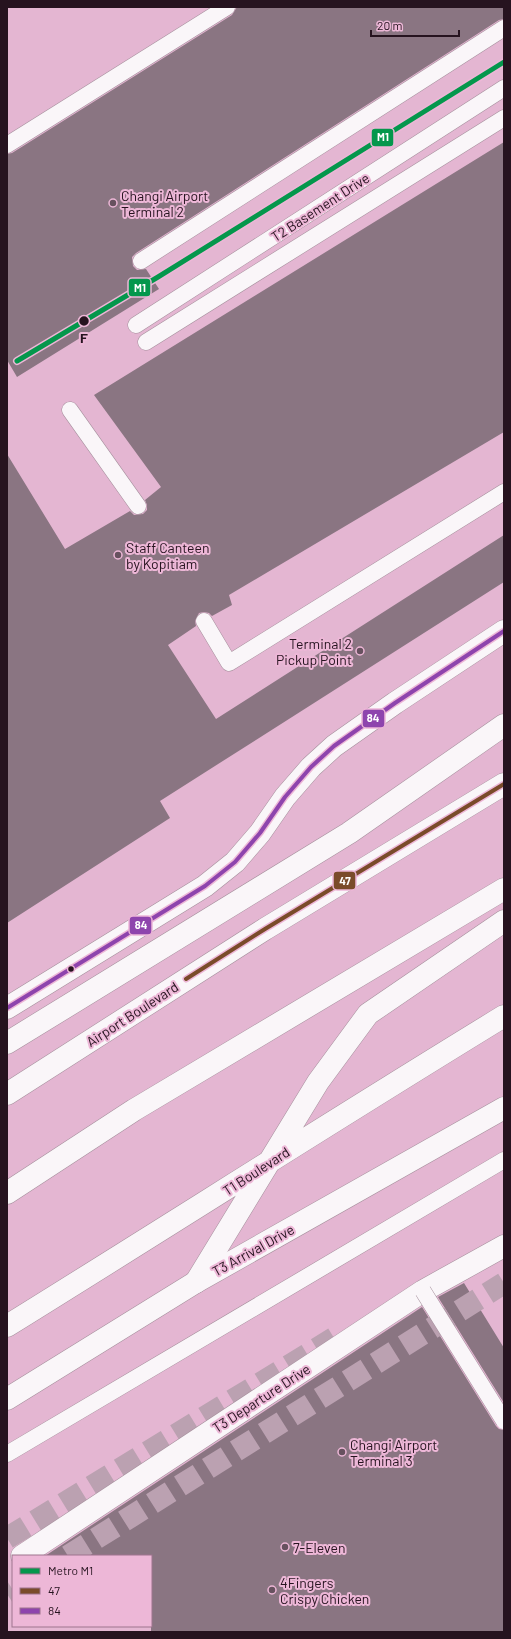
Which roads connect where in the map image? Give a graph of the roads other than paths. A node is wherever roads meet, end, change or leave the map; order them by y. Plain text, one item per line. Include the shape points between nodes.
1 (228, 7) edge
2 (504, 28) edge
3 (504, 88) edge
4 (504, 118) edge
5 (7, 145) edge
6 (141, 261) dead end
7 (136, 326) dead end
8 (146, 342) dead end
9 (70, 410) dead end
10 (504, 492) edge
11 (138, 506) dead end
12 (204, 621) dead end
13 (504, 631) edge
14 (504, 725) edge
15 (504, 784) edge
16 (504, 889) edge
17 (504, 921) edge
18 (7, 1008) edge
19 (504, 1016) edge
20 (7, 1043) edge
21 (7, 1094) edge
22 (504, 1108) edge
23 (504, 1160) edge
24 (7, 1193) edge
25 (504, 1246) edge
26 (196, 1282) junction
27 (423, 1291) junction
28 (7, 1326) edge
29 (7, 1399) edge
30 (504, 1421) edge
31 (7, 1454) edge
32 (24, 1555) edge

1 - 5 lane
2 - 6 lane
3 - 7 lane, T2 Basement Drive
4 - 8 lane
9 - 11 lane
10 - 12 lane via 229,663
13 - 18 main road via 395,702 334,746 285,797 260,833 234,862 205,886
14 - 20 main road via 350,833
15 - 21 main road, Airport Boulevard via 265,929
16 - 24 main road via 134,1110
17 - 26 main road via 368,1014 318,1082
19 - 28 main road, T1 Boulevard
22 - 26 main road, T3 Arrival Drive
23 - 31 lane
25 - 27 main road, T3 Departure Drive
26 - 29 main road, T3 Arrival Drive
27 - 30 lane, bridge
27 - 32 main road, T3 Departure Drive

